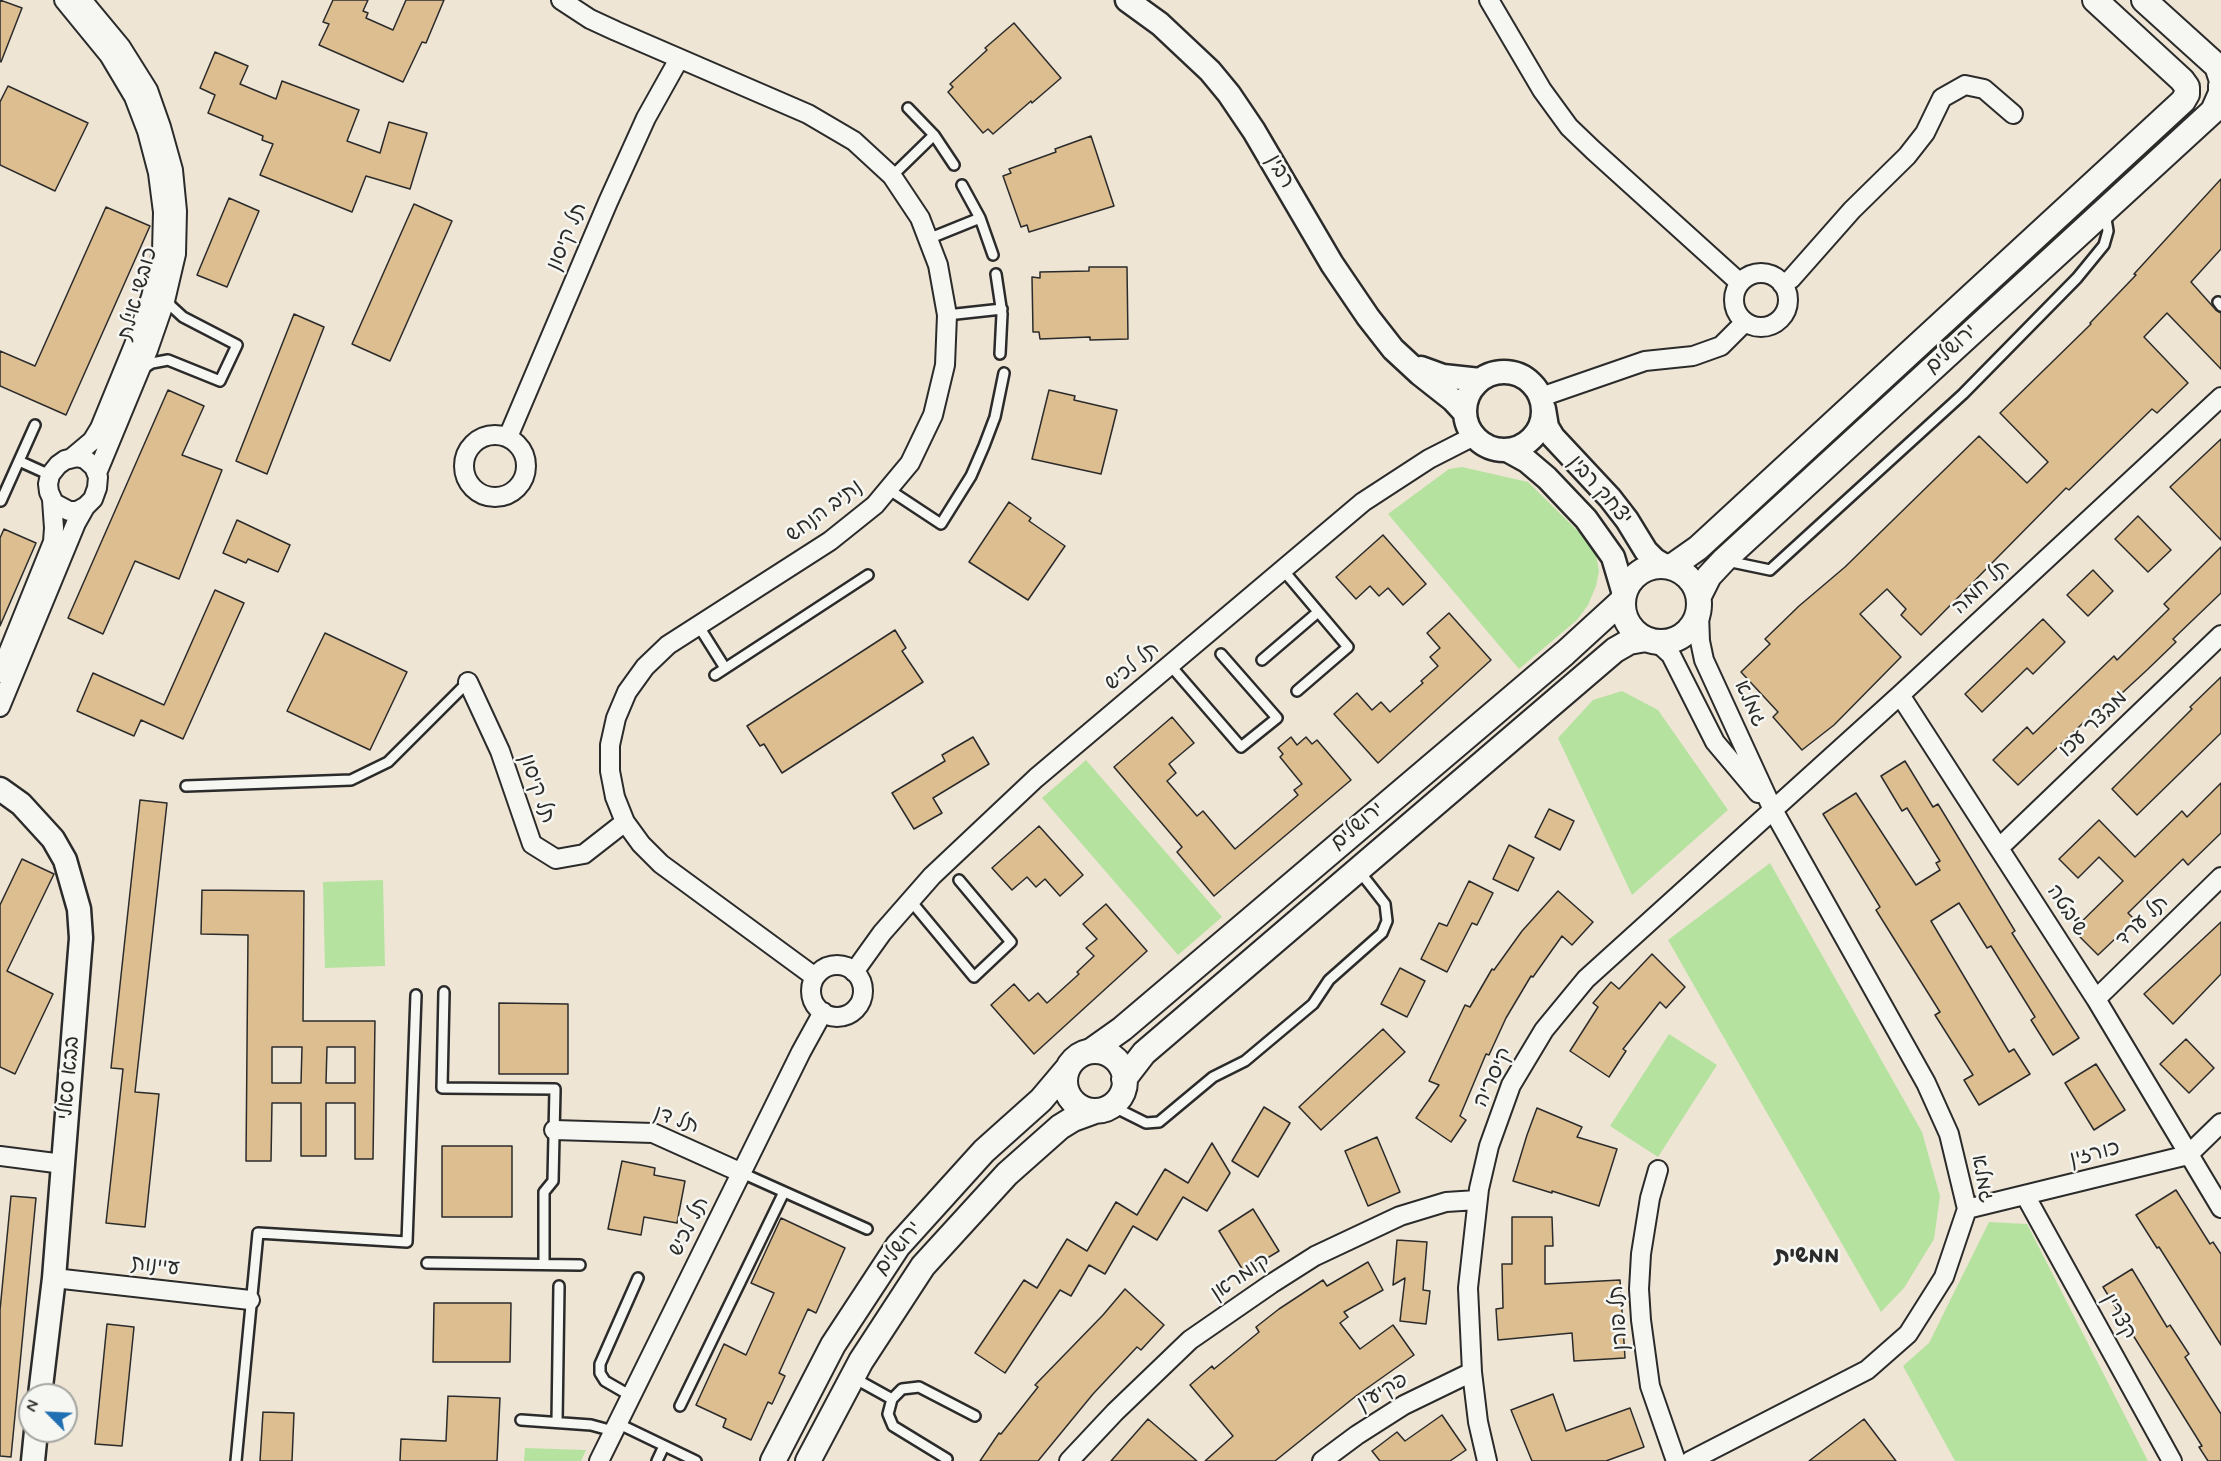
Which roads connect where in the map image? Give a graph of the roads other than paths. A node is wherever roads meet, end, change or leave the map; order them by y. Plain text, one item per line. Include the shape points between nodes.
1 (64, 0) edge
2 (82, 0) edge
3 (561, 0) edge
4 (1127, 0) edge
5 (1489, 0) edge
6 (2095, 0) edge
7 (2144, 0) edge
8 (679, 58) junction
9 (2221, 78) edge
10 (2221, 86) edge
11 (2187, 94) junction
12 (908, 108) dead end
13 (2213, 111) junction
14 (2013, 114) dead end
15 (934, 135) junction
16 (954, 165) dead end
17 (892, 176) junction
18 (962, 185) dead end
19 (2104, 211) junction
20 (980, 218) junction
21 (928, 240) junction
22 (993, 255) dead end
23 (996, 274) dead end
24 (1740, 283) junction
25 (1782, 284) junction
26 (166, 296) junction
27 (1002, 309) junction
28 (947, 315) junction
29 (1745, 322) junction
30 (1000, 354) dead end
31 (1408, 363) junction
32 (138, 373) junction
33 (1004, 373) dead end
34 (1480, 380) junction
35 (2221, 397) edge
36 (1542, 403) junction
37 (1466, 414) junction
38 (35, 425) dead end
39 (1474, 436) junction
40 (508, 437) dead end
41 (1507, 450) junction
42 (73, 457) junction
43 (19, 461) junction
44 (97, 473) junction
45 (50, 476) junction
46 (888, 489) junction
47 (52, 500) junction
48 (1, 501) edge
49 (85, 507) junction
50 (1724, 560) junction
51 (1668, 566) junction
52 (1283, 570) junction
53 (868, 575) dead end
54 (1624, 597) junction
55 (1699, 605) junction
56 (1318, 612) junction
57 (698, 625) junction
58 (2221, 635) edge
59 (1652, 641) junction
60 (1221, 654) dead end
61 (1262, 660) dead end
62 (1170, 665) junction
63 (725, 668) junction
64 (0, 673) edge
65 (715, 675) dead end
66 (468, 682) joint
67 (1297, 691) dead end
68 (1900, 695) junction
69 (0, 707) edge
70 (186, 786) dead end
71 (0, 789) edge
72 (1773, 810) junction
73 (626, 822) junction
74 (1999, 848) junction
75 (1358, 870) junction
76 (2221, 877) edge
77 (959, 880) dead end
78 (910, 900) junction
79 (854, 972) junction
80 (815, 976) junction
81 (444, 993) dead end
82 (416, 995) dead end
83 (2096, 999) junction
84 (823, 1012) junction
85 (1091, 1051) junction
86 (1068, 1068) junction
87 (1124, 1079) junction
88 (1103, 1109) junction
89 (2221, 1123) edge
90 (554, 1130) junction
91 (2188, 1155) junction
92 (0, 1156) edge
93 (63, 1164) junction
94 (1658, 1170) dead end
95 (742, 1173) junction
96 (784, 1192) junction
97 (2025, 1195) junction
98 (1478, 1200) junction
99 (2221, 1208) edge
100 (1967, 1209) junction
101 (867, 1229) dead end
102 (427, 1263) dead end
103 (544, 1264) junction
104 (580, 1265) dead end
105 (54, 1278) junction
106 (638, 1278) dead end
107 (559, 1286) dead end
108 (250, 1300) junction
109 (1472, 1372) junction
110 (852, 1377) junction
111 (41, 1383) edge
112 (631, 1396) junction
113 (892, 1399) junction
114 (680, 1406) dead end
115 (975, 1416) dead end
116 (521, 1420) dead end
117 (557, 1422) junction
118 (615, 1427) junction
119 (35, 1443) edge
120 (664, 1446) junction
121 (947, 1459) dead end
122 (33, 1461) edge
123 (236, 1461) edge
124 (599, 1461) edge
125 (657, 1461) edge
126 (696, 1461) edge
127 (773, 1461) edge
128 (808, 1461) edge
129 (1069, 1461) edge
130 (1322, 1461) edge
131 (1487, 1461) edge
132 (1676, 1461) edge
133 (1690, 1461) edge
134 (2172, 1461) edge

1 - 42 street, כובשי אילת via 109,56 134,96 158,173 163,212 162,252 134,345 100,428 92,441
2 - 26 street, כובשי אילת via 121,47 147,90 161,127 177,211 176,254
3 - 8 street, נתיב הנחש via 590,19
4 - 31 street, רבין via 1167,31 1229,94 1332,264 1368,318
5 - 24 street via 1542,90 1569,127
6 - 11 main road via 2182,80
7 - 9 main road via 2217,66
8 - 17 street, נתיב הנחש via 808,114 854,141
8 - 40 street, תל קיסון via 646,118 608,202
10 - 13 main road
11 - 13 main road
11 - 51 main road, ירושלים via 1707,540
12 - 15 lane
13 - 19 main road, ירושלים
14 - 25 street via 1984,89 1965,85 1942,98 1925,134 1907,156
15 - 16 lane
15 - 17 lane
17 - 21 street, נתיב הנחש via 920,218
18 - 20 lane
19 - 50 main road, ירושלים
19 - 50 lane via 2108,231 2104,245 2077,278 1963,394 1770,570
20 - 21 lane
20 - 22 lane
21 - 28 street, נתיב הנחש via 938,265
23 - 27 lane
24 - 25 street via 1746,277 1763,273
24 - 29 street via 1735,308
25 - 29 street via 1788,304 1779,320 1763,327
26 - 32 street, כובשי אילת
26 - 32 lane via 176,312 237,345 220,381 168,360 152,363
27 - 28 lane
27 - 30 lane
28 - 46 street, נתיב הנחש via 945,365 933,415 910,462
29 - 36 street via 1721,346 1693,356 1645,361
31 - 34 street via 1443,376
31 - 37 street
32 - 44 street, כובשי אילת
33 - 46 lane via 984,446 971,476 941,524
34 - 36 street via 1496,373 1514,373 1531,382
34 - 37 street via 1469,395
35 - 68 street, תל חמה
36 - 41 street via 1540,427 1533,438
36 - 51 street, יצחק רבין via 1553,437 1610,498 1646,551
37 - 39 street
38 - 43 lane
39 - 41 street via 1489,447
39 - 52 street, תל לכיש via 1375,494
41 - 54 street, יצחק רבין via 1547,478 1586,519 1613,557
42 - 44 street via 88,461
42 - 45 street via 62,462
43 - 45 lane
43 - 48 lane
44 - 49 street via 95,496
45 - 47 street via 48,489
46 - 57 street, נתיב הנחש via 875,505 830,541
47 - 49 street via 69,511
47 - 64 street via 52,542
49 - 69 street
50 - 55 main road, ירושלים via 1709,576
51 - 54 main road via 1653,566 1637,574
51 - 55 main road via 1695,585
52 - 56 lane
52 - 62 street, תל לכיש
53 - 63 lane
54 - 59 main road via 1628,623 1635,633
54 - 85 main road, ירושלים via 1565,653 1122,1029
55 - 59 main road via 1694,625 1685,634 1675,640
55 - 72 street, גמלא via 1704,660
56 - 61 lane
56 - 67 lane via 1348,647
57 - 63 lane
57 - 73 street, נתיב הנחש via 668,645 645,668 627,692 616,718 610,771 615,797
58 - 74 street, מבצר עכו
59 - 72 street, גמלא via 1671,655 1715,742
59 - 75 main road, ירושלים via 1629,642 1615,650
60 - 62 lane via 1277,718 1241,747
62 - 78 street, תל לכיש via 992,818
63 - 65 lane
66 - 70 lane via 388,762 351,780
66 - 73 street, תל קיסון via 500,751 532,844 556,859 584,854
68 - 72 street, תל חמה
68 - 74 street, שיבטה
71 - 93 street, בבא סאלי via 21,804 53,839 65,860 79,909 81,938
72 - 98 street, קיסריה via 1586,979 1544,1030 1511,1085 1489,1146
72 - 100 street, גמלא via 1926,1083 1949,1134
73 - 80 street, נתיב הנחש via 661,864
74 - 83 street, שיבטה
75 - 87 main road, ירושלים via 1144,1053
75 - 88 lane via 1385,904 1387,921 1382,933 1329,980 1313,1004 1245,1061 1213,1077 1159,1122 1146,1123
76 - 83 street, תל ערד
77 - 78 lane via 1011,942 974,976
78 - 79 street, תל לכיש
79 - 80 street via 835,965
79 - 84 street via 862,985 858,1005 842,1016
80 - 84 street via 812,996
81 - 90 lane via 442,1088 555,1089
82 - 108 lane via 408,1242 258,1233
83 - 91 street, שיבטה
84 - 95 street, תל לכיש
85 - 86 main road
85 - 87 main road via 1111,1056 1122,1069
86 - 88 main road via 1065,1078 1070,1098 1084,1109
86 - 127 main road, ירושלים via 1041,1100 984,1151 898,1246 833,1345
87 - 88 main road via 1119,1099
88 - 110 main road, ירושלים via 1060,1127 1007,1174 924,1266
89 - 91 street
90 - 95 street, תל דן via 653,1133
90 - 103 lane via 553,1181 544,1192
91 - 97 street, כורזין
91 - 99 street, שיבטה
92 - 93 street
93 - 105 street, בבא סאלי
94 - 132 street, תל פורן via 1650,1197 1639,1289 1650,1386
95 - 96 lane
95 - 112 street, תל לכיש
96 - 101 lane
96 - 114 lane
97 - 100 street, כורזין
97 - 134 street, קצרין
98 - 109 street, קיסריה via 1468,1288
98 - 129 street, קומראן via 1446,1202 1400,1216 1315,1256 1271,1284 1190,1340
100 - 133 street, גמלא via 1944,1276 1908,1334 1867,1370
102 - 103 lane
103 - 104 lane
105 - 108 street, עיינות
105 - 111 street, בבא סאלי
106 - 112 lane via 600,1364 605,1381
107 - 117 lane
108 - 123 lane
109 - 130 street, פקיעין via 1404,1405
109 - 131 street, קיסריה
110 - 113 lane
110 - 128 main road, ירושלים
112 - 118 street, תל לכיש
113 - 115 lane via 902,1389 919,1387
113 - 121 lane via 888,1414 893,1425
116 - 117 lane
117 - 118 lane
118 - 120 lane
118 - 124 street, תל לכיש
119 - 122 street
120 - 125 lane
120 - 126 lane

